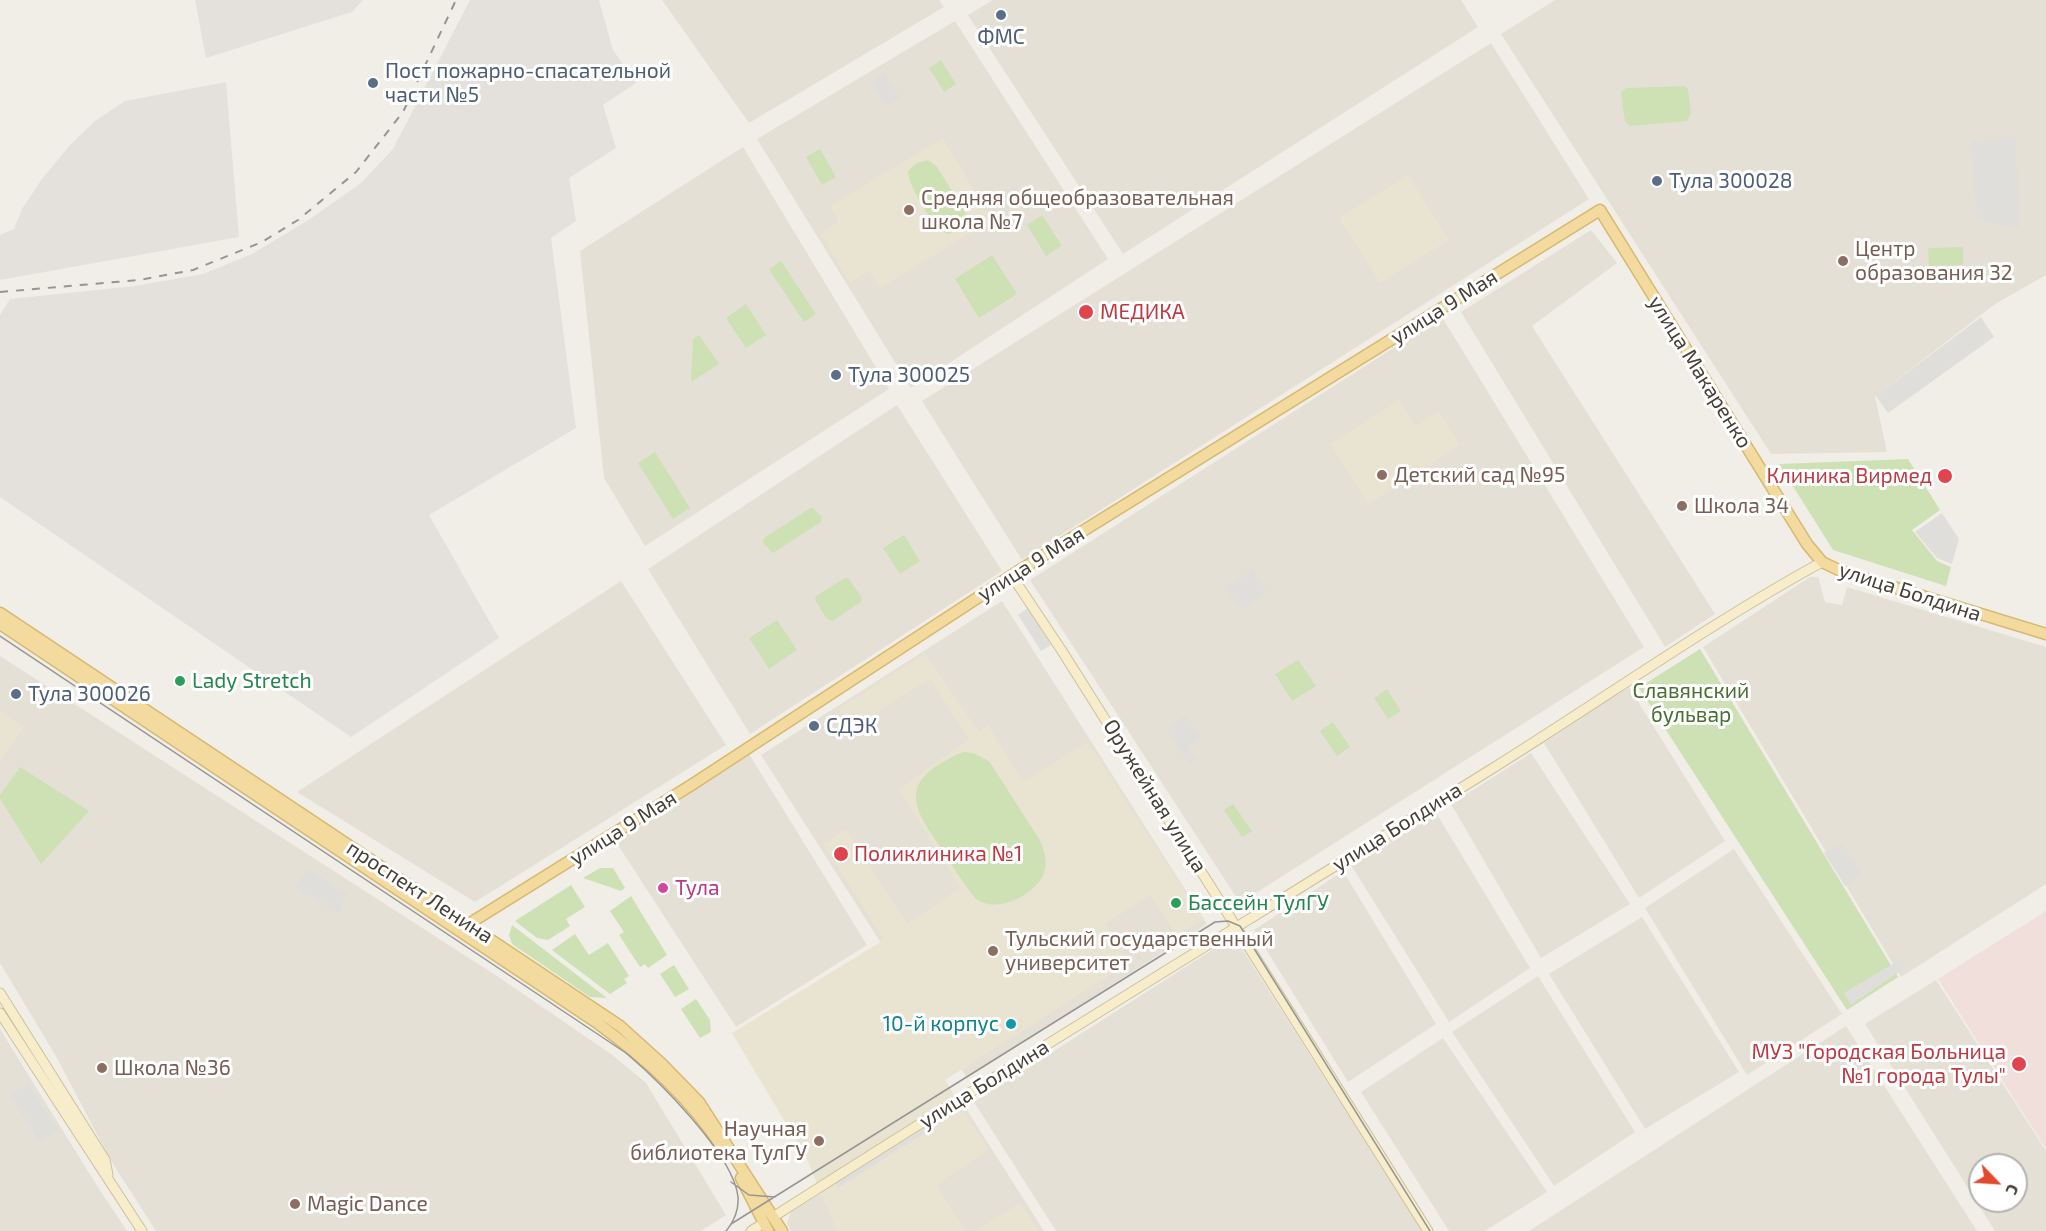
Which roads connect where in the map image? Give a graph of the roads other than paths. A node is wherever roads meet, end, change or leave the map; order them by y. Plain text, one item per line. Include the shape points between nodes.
1 (1600, 210) joint
2 (1822, 562) junction
3 (1012, 576) junction
4 (0, 613) edge
5 (0, 624) edge
6 (2046, 634) edge
7 (464, 927) junction
8 (1238, 927) junction
9 (0, 993) edge
10 (0, 1013) edge
11 (108, 1175) junction
12 (768, 1224) edge
13 (142, 1231) edge
14 (751, 1231) edge
15 (782, 1231) edge
16 (1428, 1231) edge

1 - 2 main road, улица Макаренко via 1807,544
1 - 3 main road, улица 9 Мая
2 - 6 main road, улица Болдина
2 - 8 main road, улица Болдина via 1667,655
3 - 7 main road, улица 9 Мая via 693,784
3 - 8 main road, Оружейная улица
4 - 7 main road, проспект Ленина
5 - 7 main road, проспект Ленина
7 - 12 main road, проспект Ленина via 632,1048 667,1080 721,1146
7 - 12 main road, проспект Ленина via 497,944 641,1044 699,1102 728,1144
8 - 12 main road, улица Болдина
8 - 16 main road, Оружейная улица
9 - 11 main road via 105,1160
10 - 11 main road via 97,1164
11 - 13 main road
12 - 14 main road, улица Болдина
12 - 15 main road, проспект Ленина

